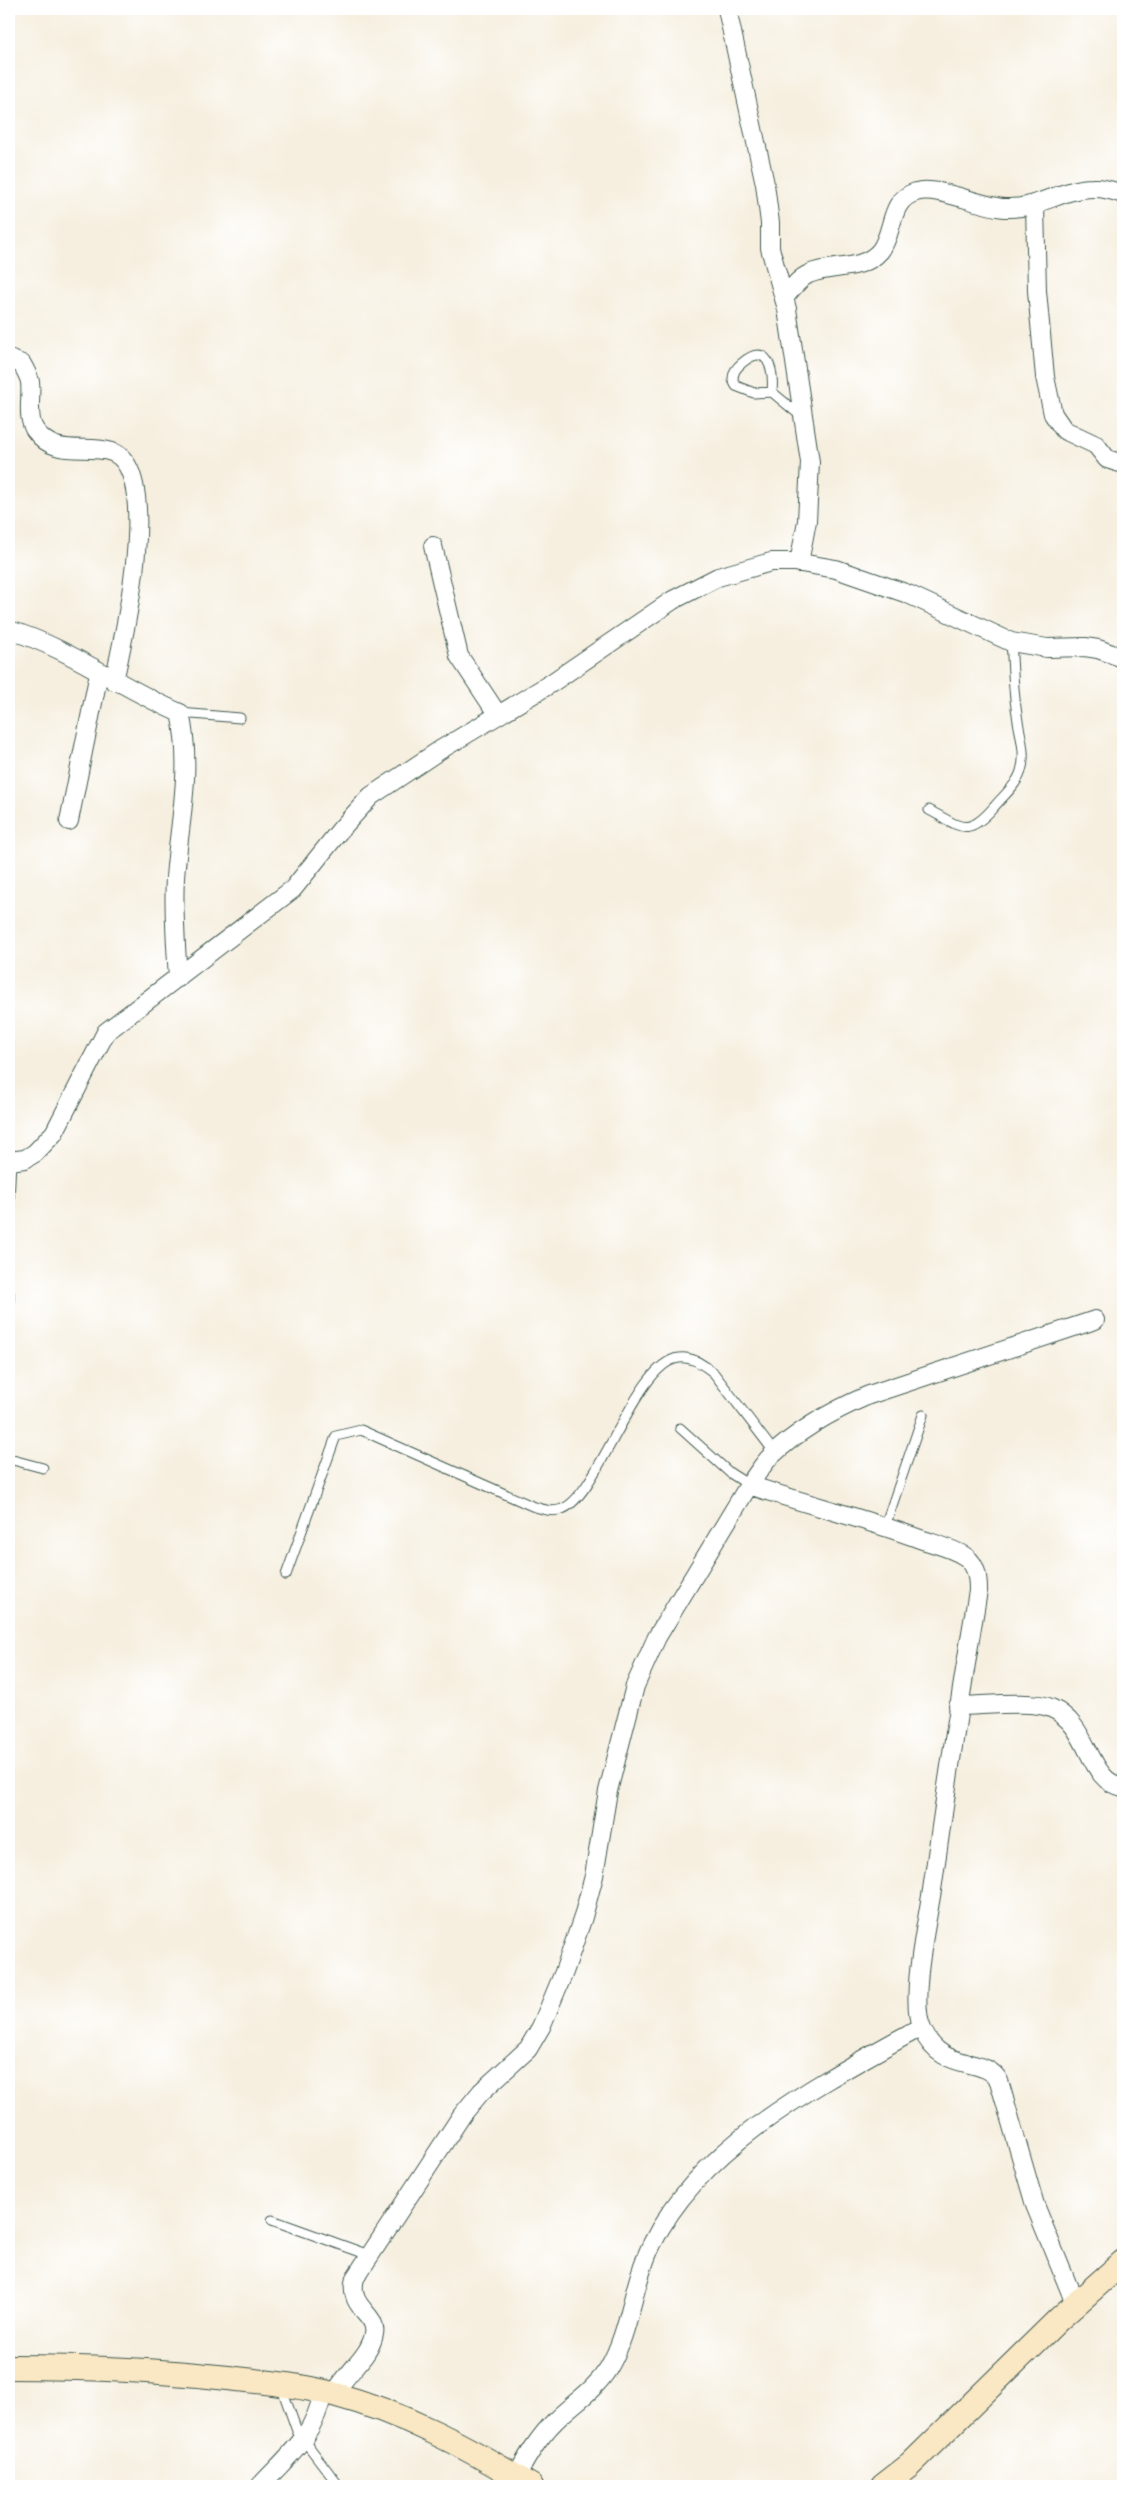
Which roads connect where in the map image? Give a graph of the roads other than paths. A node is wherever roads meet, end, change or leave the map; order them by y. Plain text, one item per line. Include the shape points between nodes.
1 (727, 9) edge
2 (1123, 194) edge
3 (1035, 205) junction
4 (784, 298) junction
5 (9, 358) edge
6 (772, 392) junction
7 (803, 418) junction
8 (1123, 464) edge
9 (433, 546) dead end
10 (799, 563) junction
11 (9, 630) edge
12 (1010, 642) junction
13 (1123, 658) edge
14 (107, 677) junction
15 (180, 714) junction
16 (498, 715) junction
17 (240, 718) dead end
18 (929, 810) dead end
19 (69, 821) dead end
20 (178, 978) junction
21 (10, 1161) edge
22 (9, 1201) edge
23 (9, 1293) edge
24 (9, 1309) edge
25 (1094, 1320) dead end
26 (923, 1415) dead end
27 (680, 1428) dead end
28 (775, 1453) junction
29 (9, 1459) edge
30 (43, 1468) dead end
31 (749, 1485) junction
32 (885, 1526) junction
33 (286, 1575) dead end
34 (958, 1706) junction
35 (1123, 1787) edge
36 (921, 2027) junction
37 (272, 2220) dead end
38 (369, 2256) junction
39 (1123, 2262) edge
40 (1075, 2303) junction
41 (9, 2367) edge
42 (280, 2384) junction
43 (329, 2393) junction
44 (302, 2440) junction
45 (524, 2482) edge
46 (260, 2486) edge
47 (339, 2486) edge
48 (883, 2486) edge

1 - 4 street via 765,184 770,248
2 - 3 street via 1093,188
3 - 4 street via 1004,208 917,191 897,204 883,245 874,256 853,266 808,274
3 - 8 street via 1037,292 1052,414 1064,430 1096,445 1107,459
4 - 7 street
5 - 14 street via 22,364 30,380 33,428 41,438 77,451 114,452 133,478 138,529 134,572 127,624
6 - 6 lane via 742,390 733,380 736,369 751,355 765,358 774,374
6 - 7 lane
7 - 10 street via 811,471 807,522
9 - 16 street via 459,656
10 - 12 street via 836,569 908,594
10 - 16 street via 771,562 718,577 673,600 550,684
11 - 14 street via 55,649
12 - 13 street via 1047,648 1085,647
12 - 18 lane via 1016,715 1023,748 1018,779 987,815 968,828
14 - 15 street
14 - 19 street
15 - 17 lane
15 - 20 street via 186,738 185,792 175,879
16 - 20 street via 371,796 293,889
20 - 21 street via 106,1032 54,1133 35,1154
21 - 22 lane
23 - 24 lane
25 - 28 street via 869,1395 818,1422
26 - 32 lane
27 - 31 lane via 730,1473
28 - 31 street
28 - 33 lane via 713,1372 689,1358 667,1362 646,1385 585,1487 571,1504 562,1509 552,1511 532,1506 361,1430 336,1436
29 - 30 lane
31 - 32 street
31 - 38 street via 657,1637 635,1686 608,1791 594,1876 583,1917 541,2027 528,2049 462,2115
32 - 34 street via 965,1556 974,1565 978,1591
34 - 35 street via 1030,1704 1049,1707 1063,1714 1081,1734 1104,1779
34 - 36 street via 921,1967 918,2000
36 - 40 street via 942,2055 964,2064 987,2068 999,2080 1035,2205
36 - 45 street via 764,2120 687,2191 650,2246 624,2333 600,2383 543,2434
37 - 38 lane
38 - 43 street via 355,2278 352,2290 375,2330 372,2343
39 - 40 main road
40 - 48 main road via 910,2466
41 - 42 main road via 96,2368
42 - 43 main road
42 - 44 lane
43 - 44 street
43 - 45 main road via 417,2424
44 - 46 street
44 - 47 lane

